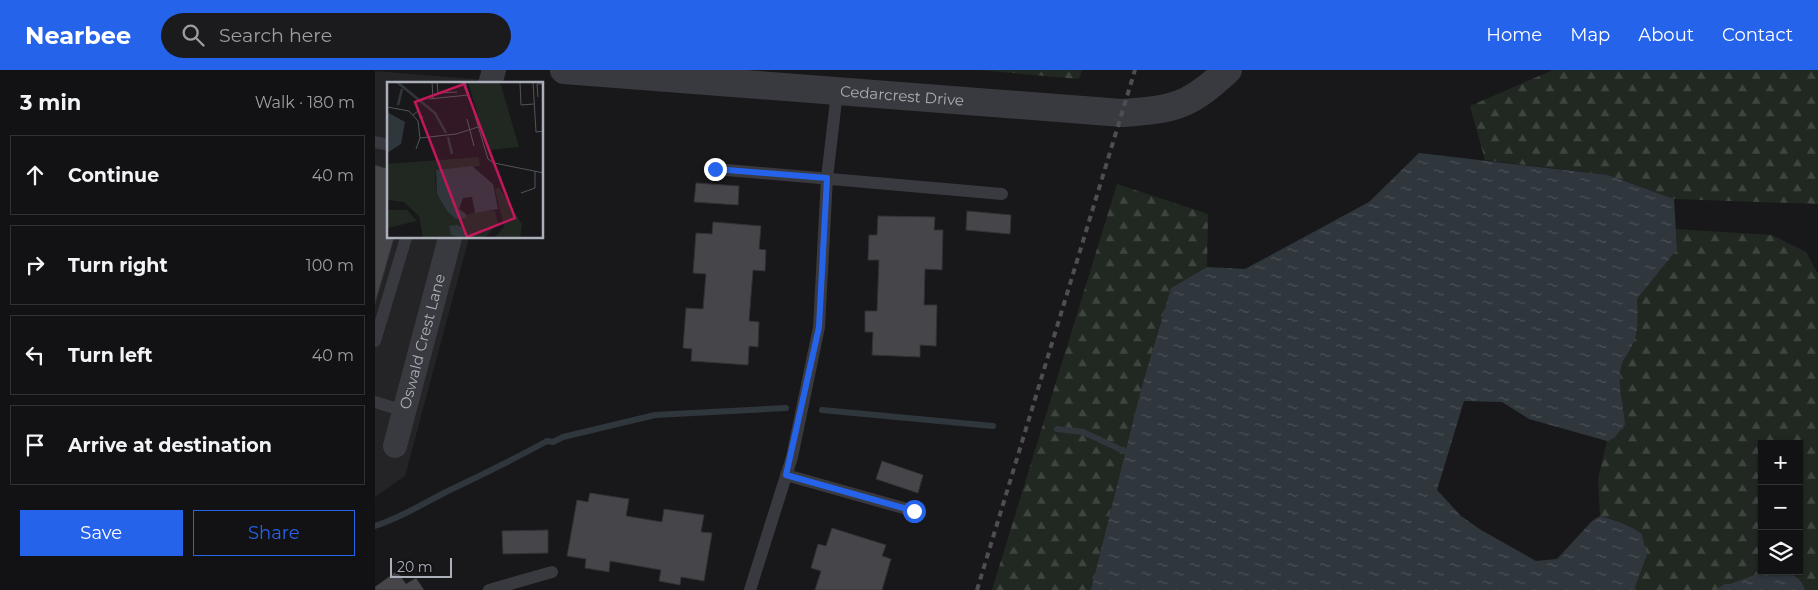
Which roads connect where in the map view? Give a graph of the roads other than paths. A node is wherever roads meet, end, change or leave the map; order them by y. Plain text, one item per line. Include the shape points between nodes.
1 (564, 70) edge
2 (1228, 70) edge
3 (837, 92) junction
4 (715, 169) dead end
5 (827, 178) junction
6 (1002, 194) dead end
7 (406, 239) edge
8 (450, 239) edge
9 (375, 341) edge
10 (375, 402) edge
11 (404, 411) junction
12 (395, 446) dead end
13 (786, 475) junction
14 (914, 511) dead end
15 (552, 572) dead end
16 (489, 590) edge
17 (750, 590) edge

1 - 3 street, Cedarcrest Drive
2 - 3 street, Cedarcrest Drive via 1190,101 1168,110 1122,113
3 - 5 lane
4 - 5 lane
5 - 6 lane
5 - 13 lane via 819,327
7 - 9 lane
8 - 11 street, Oswald Crest Lane
10 - 11 lane
11 - 12 street, Oswald Crest Lane
13 - 14 lane
13 - 17 lane
15 - 16 lane

